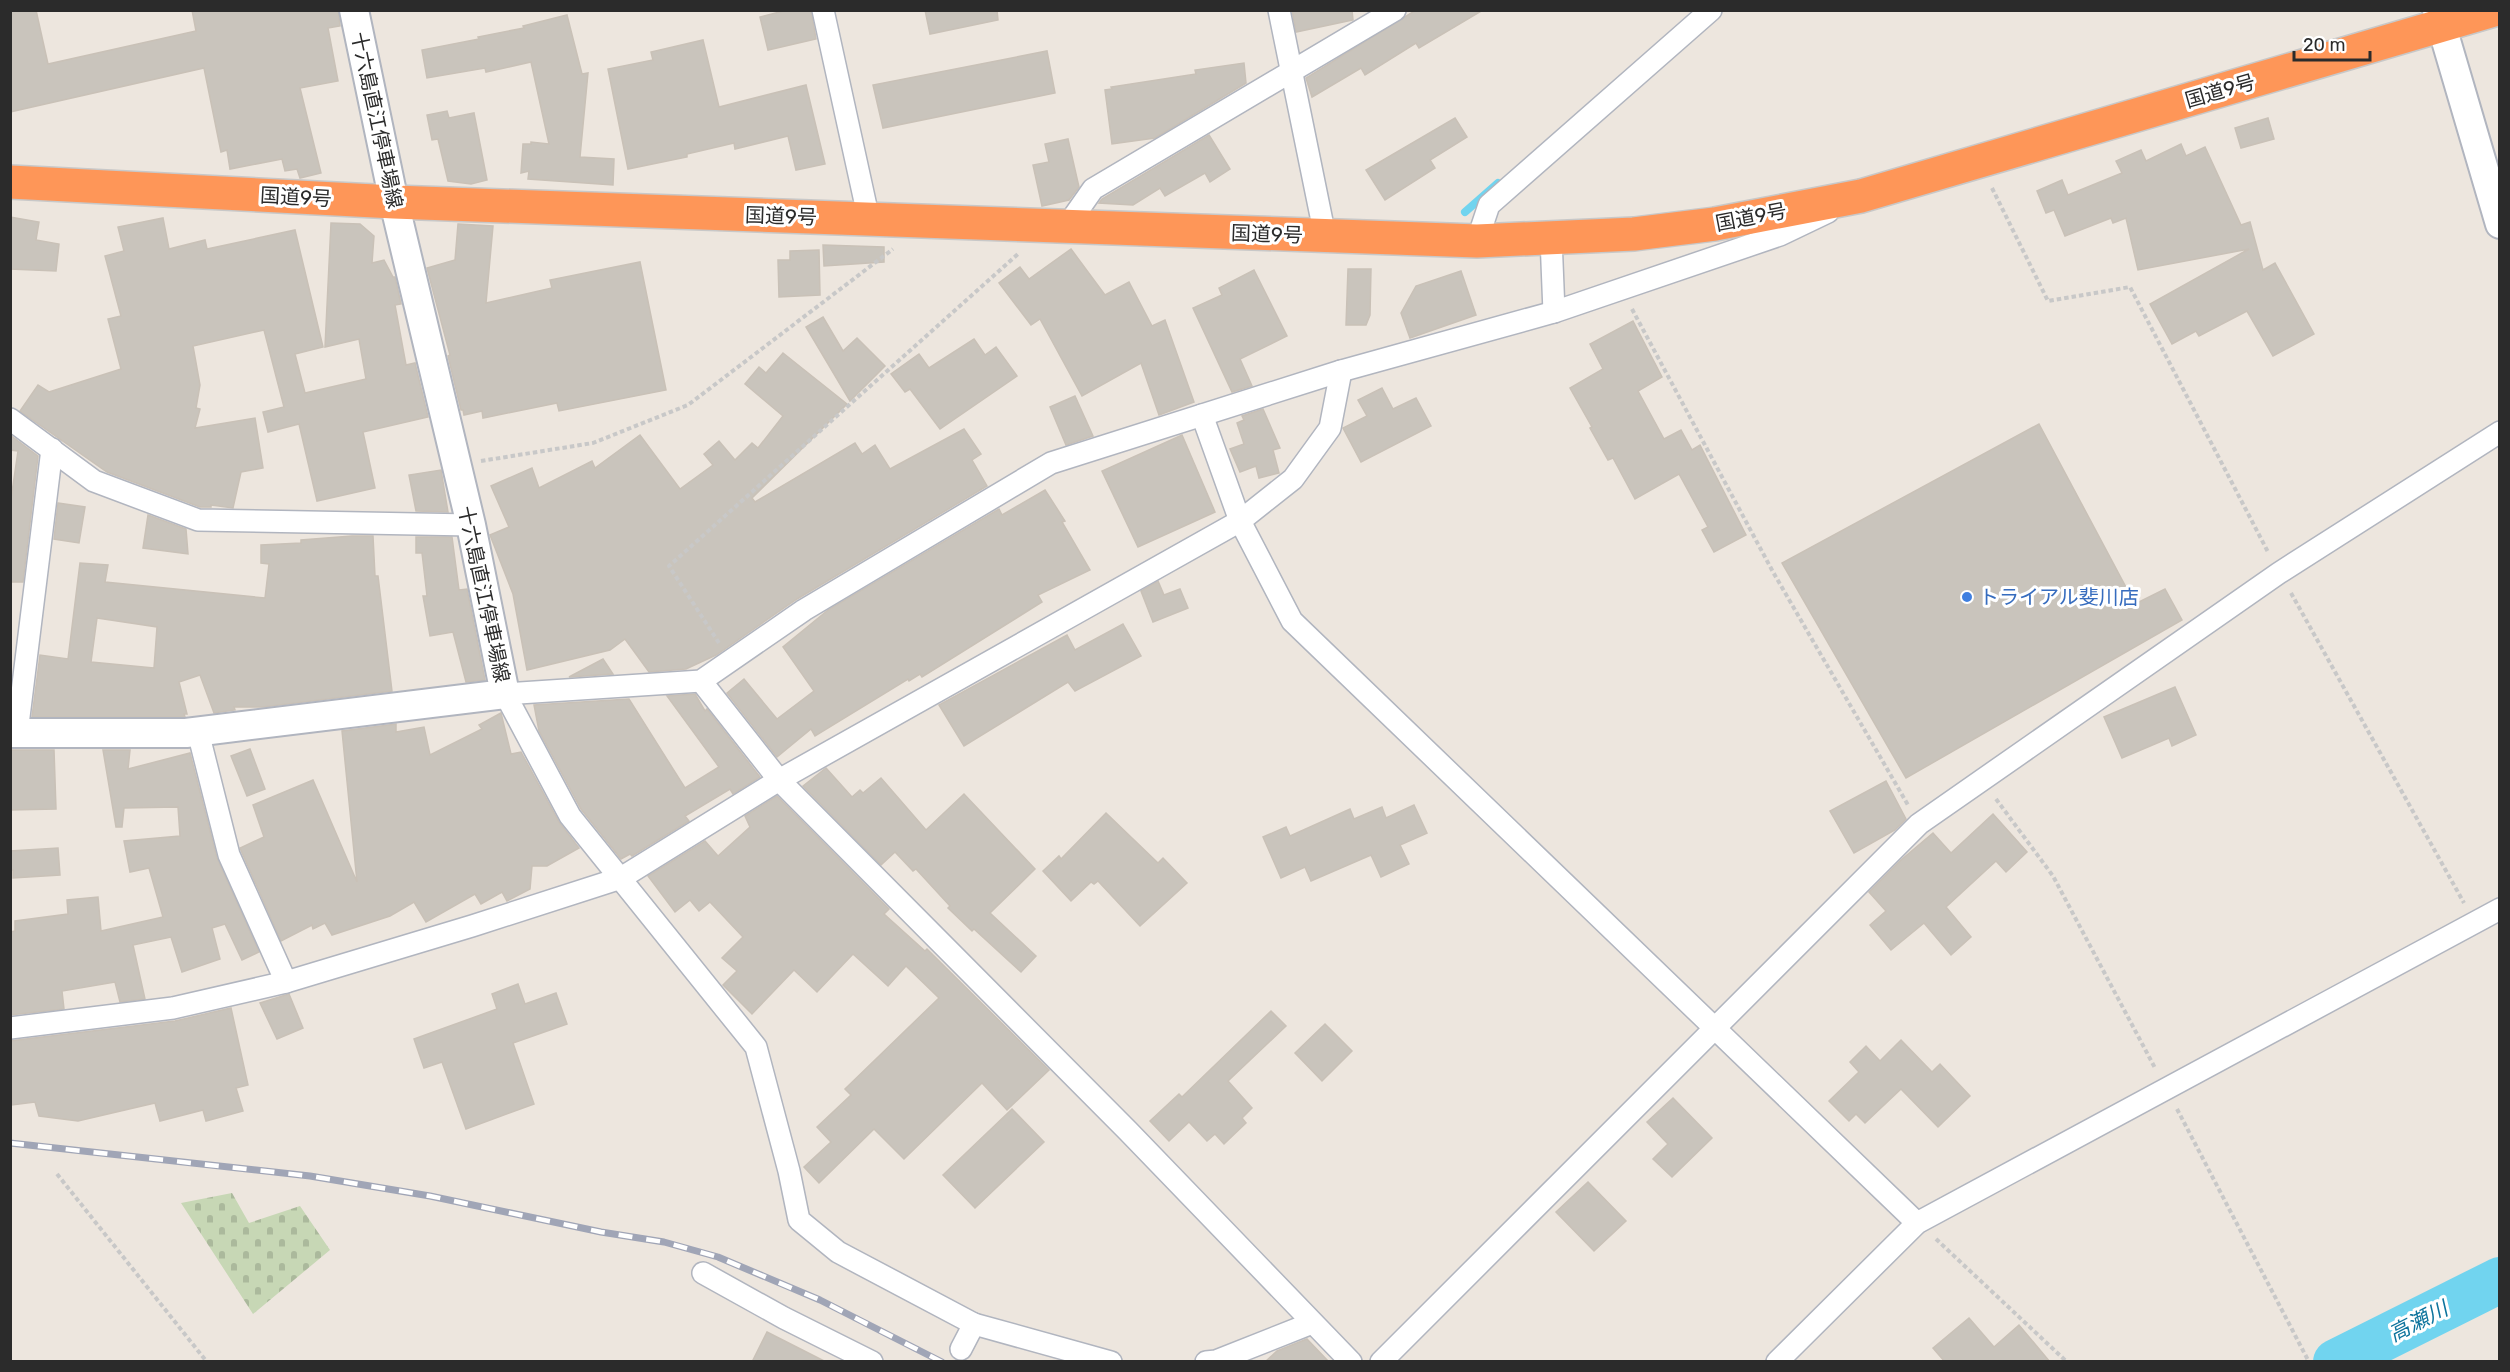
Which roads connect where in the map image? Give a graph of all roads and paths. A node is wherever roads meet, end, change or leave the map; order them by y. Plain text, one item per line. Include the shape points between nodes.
1 (354, 10) edge
2 (823, 10) edge
3 (1278, 10) edge
4 (1395, 10) edge
5 (1711, 10) edge
6 (2494, 10) edge
7 (2440, 18) edge
8 (1292, 73) junction
9 (1980, 163) junction
10 (10, 182) edge
11 (1861, 196) junction
12 (394, 202) junction
13 (869, 220) junction
14 (930, 221) junction
15 (2499, 224) edge
16 (1058, 226) junction
17 (1325, 236) junction
18 (1551, 238) junction
19 (1478, 242) junction
20 (1622, 289) junction
21 (1554, 312) junction
22 (1341, 371) junction
23 (1202, 415) junction
24 (10, 418) edge
25 (2499, 432) edge
26 (52, 449) junction
27 (457, 465) junction
28 (1240, 522) junction
29 (471, 525) junction
30 (2279, 573) junction
31 (731, 660) junction
32 (701, 681) junction
33 (505, 694) junction
34 (198, 732) junction
35 (14, 733) edge
36 (1981, 779) junction
37 (779, 780) junction
38 (1919, 824) junction
39 (621, 878) junction
40 (2499, 909) edge
41 (2475, 922) junction
42 (286, 982) junction
43 (10, 1028) edge
44 (1716, 1028) junction
45 (2166, 1089) junction
46 (57, 1174) dead end
47 (1917, 1223) junction
48 (704, 1273) dead end
49 (974, 1323) junction
50 (1312, 1323) junction
51 (961, 1349) dead end
52 (837, 1354) edge
53 (207, 1362) edge
54 (872, 1362) edge
55 (1111, 1362) edge
56 (1206, 1362) edge
57 (1351, 1362) edge
58 (1381, 1362) edge
59 (1777, 1362) edge
60 (2067, 1362) edge
61 (2309, 1362) edge

1 - 12 main road, 十六島直江停車場線
2 - 13 street
3 - 8 street
4 - 8 street
5 - 19 street via 1489,205
6 - 7 highway, 国道9号
7 - 9 highway, 国道9号
7 - 15 main road
8 - 16 street via 1094,189
8 - 17 street
9 - 11 highway, 国道9号
9 - 30 path via 2048,301 2130,287
10 - 12 highway, 国道9号
11 - 18 highway, 国道9号 via 1715,224 1634,234
11 - 20 street via 1780,236
12 - 13 highway, 国道9号
12 - 27 main road, 十六島直江停車場線
13 - 14 highway, 国道9号
14 - 16 highway, 国道9号
14 - 27 path via 688,405 593,443
16 - 17 highway, 国道9号
16 - 31 path via 669,566
17 - 19 highway, 国道9号
18 - 19 highway, 国道9号
18 - 21 street
20 - 21 street
20 - 38 path via 1773,572
21 - 22 street
22 - 23 street
22 - 28 street via 1330,428 1293,479
23 - 28 street
23 - 31 street via 1051,463 804,610
24 - 26 street
25 - 30 street
26 - 29 street via 94,481 198,520
26 - 35 street
27 - 29 main road, 十六島直江停車場線
28 - 37 street
28 - 44 street via 1292,621
29 - 33 main road, 十六島直江停車場線
30 - 36 street
30 - 41 path
31 - 32 street
32 - 33 street
32 - 37 street
33 - 34 main road, 十六島直江停車場線
33 - 39 street via 570,816
34 - 35 main road, 十六島直江停車場線
34 - 42 street via 229,855
36 - 38 street
36 - 45 path via 2053,876
37 - 39 street
37 - 50 street via 1128,1131
38 - 44 street
39 - 42 street
39 - 49 street via 756,1047 799,1220 838,1252
40 - 41 street
41 - 45 street
42 - 43 street via 173,1008
44 - 47 street
44 - 58 street
45 - 47 street
45 - 61 path
46 - 53 path
47 - 59 street
47 - 60 path
48 - 52 street
49 - 51 street
49 - 55 street
50 - 56 street
50 - 57 street
52 - 54 street

